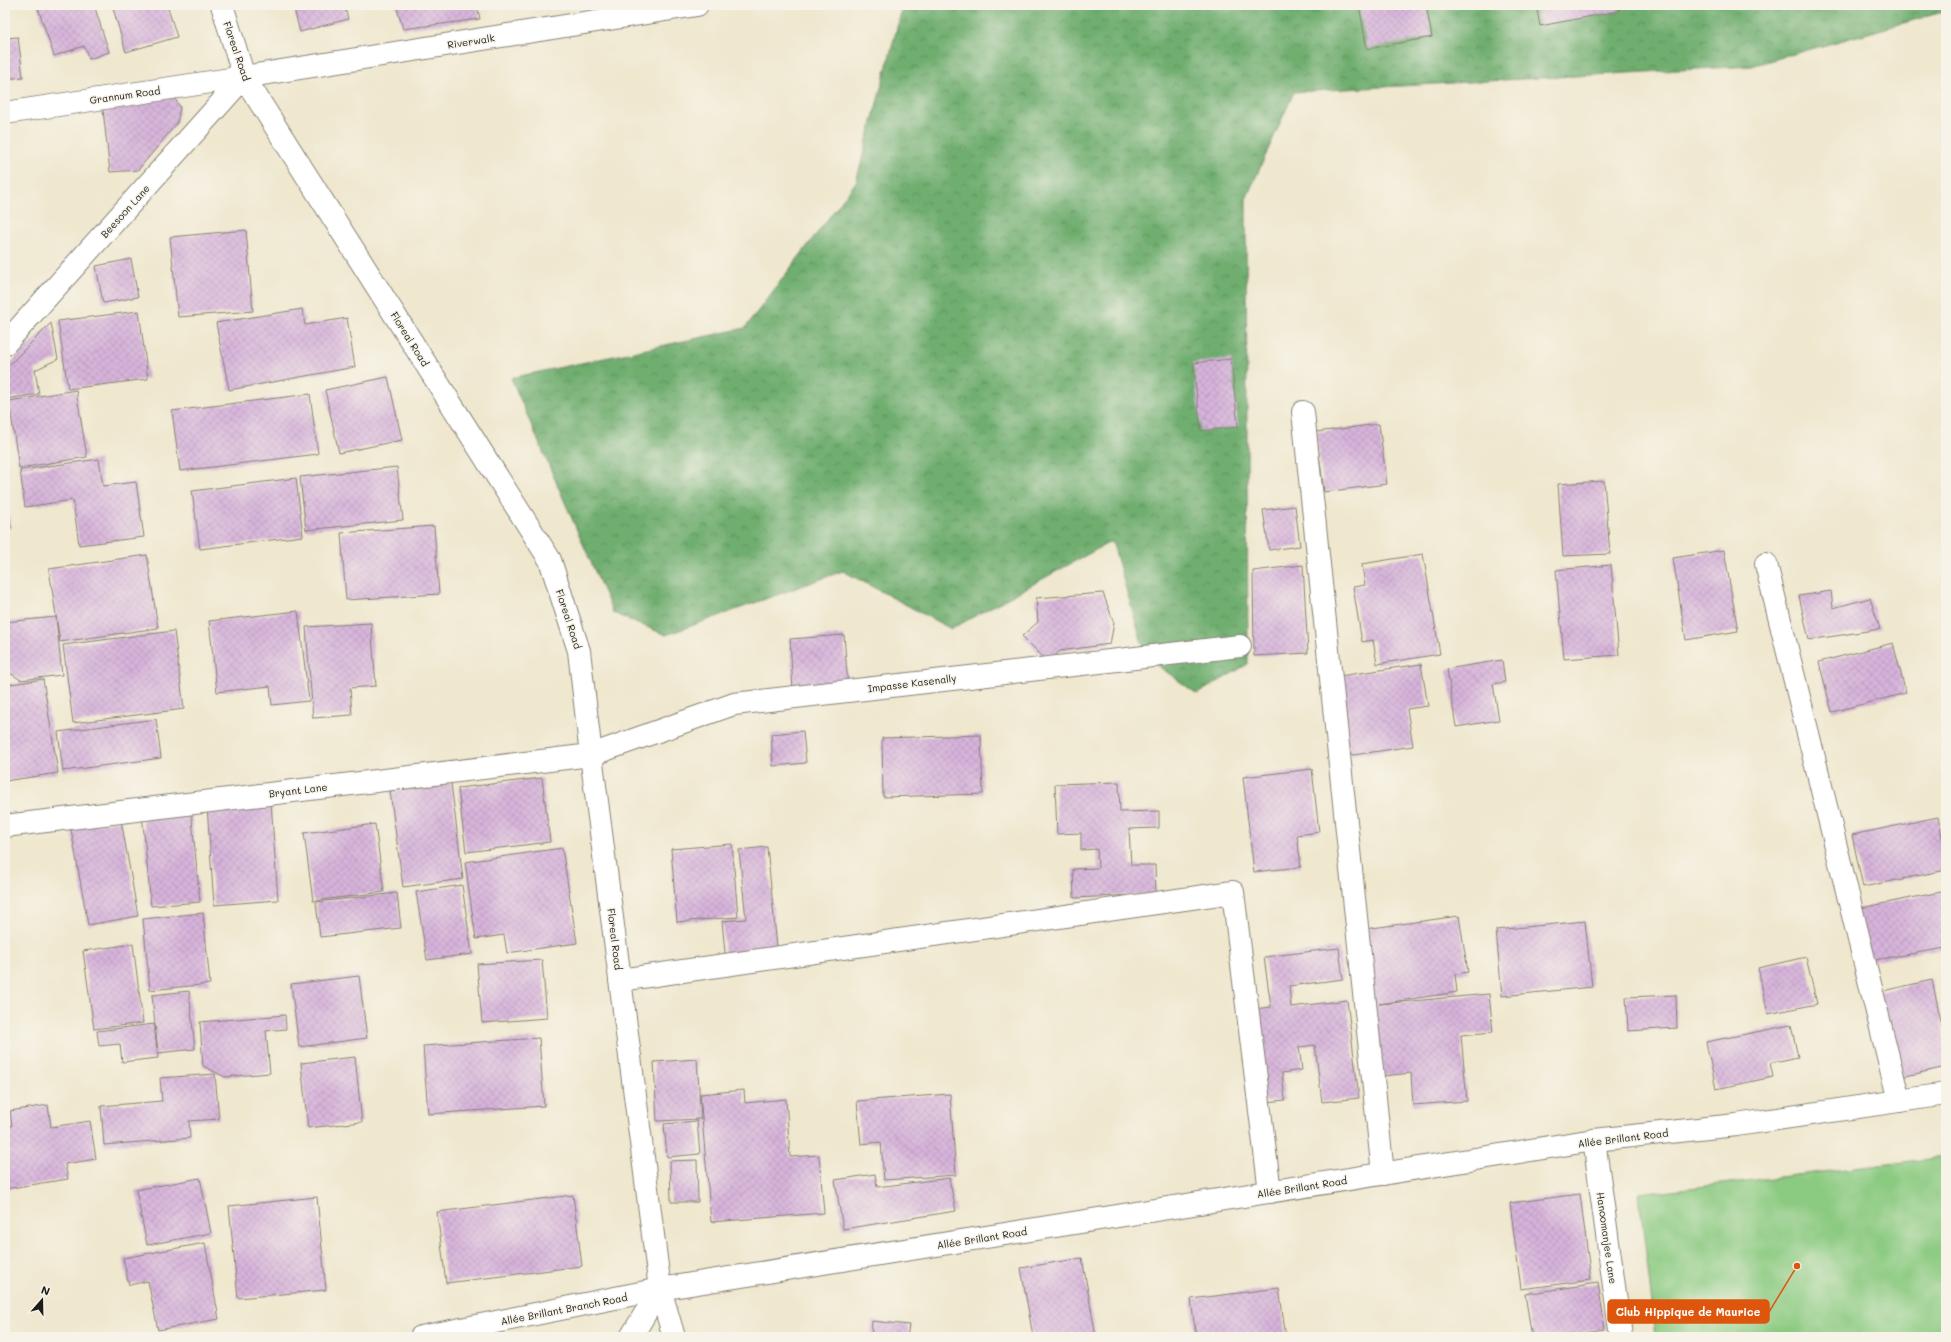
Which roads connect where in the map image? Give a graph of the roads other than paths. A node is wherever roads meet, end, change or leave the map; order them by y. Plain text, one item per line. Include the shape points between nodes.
1 (222, 5) edge
2 (697, 5) edge
3 (244, 77) junction
4 (5, 113) edge
5 (5, 344) edge
6 (1303, 412) dead end
7 (1766, 564) dead end
8 (1240, 646) dead end
9 (591, 755) junction
10 (5, 826) edge
11 (620, 980) junction
12 (1946, 1094) edge
13 (1899, 1101) junction
14 (1594, 1140) junction
15 (1383, 1174) junction
16 (1270, 1192) junction
17 (660, 1289) junction
18 (421, 1337) edge
19 (631, 1337) edge
20 (674, 1337) edge
21 (1621, 1337) edge

1 - 3 street, Floreal Road
2 - 3 street, Riverwalk
3 - 4 street, Grannum Road
3 - 5 street, Beesoon Lane
3 - 9 street, Floreal Road via 550,560 579,651
6 - 15 street
7 - 13 street
8 - 9 street, Impasse Kasenally via 734,704
9 - 10 street, Bryant Lane
9 - 11 street, Floreal Road
11 - 16 street via 1234,892
11 - 17 street, Floreal Road
12 - 13 street, Allée Brillant Road
13 - 14 street, Allée Brillant Road via 1736,1125
14 - 15 street, Allée Brillant Road
14 - 21 street, Hanoomanjee Lane
15 - 16 street, Allée Brillant Road
16 - 17 street, Allée Brillant Road
17 - 18 street, Allée Brillant Branch Road
17 - 19 street
17 - 20 street, Floreal Road

